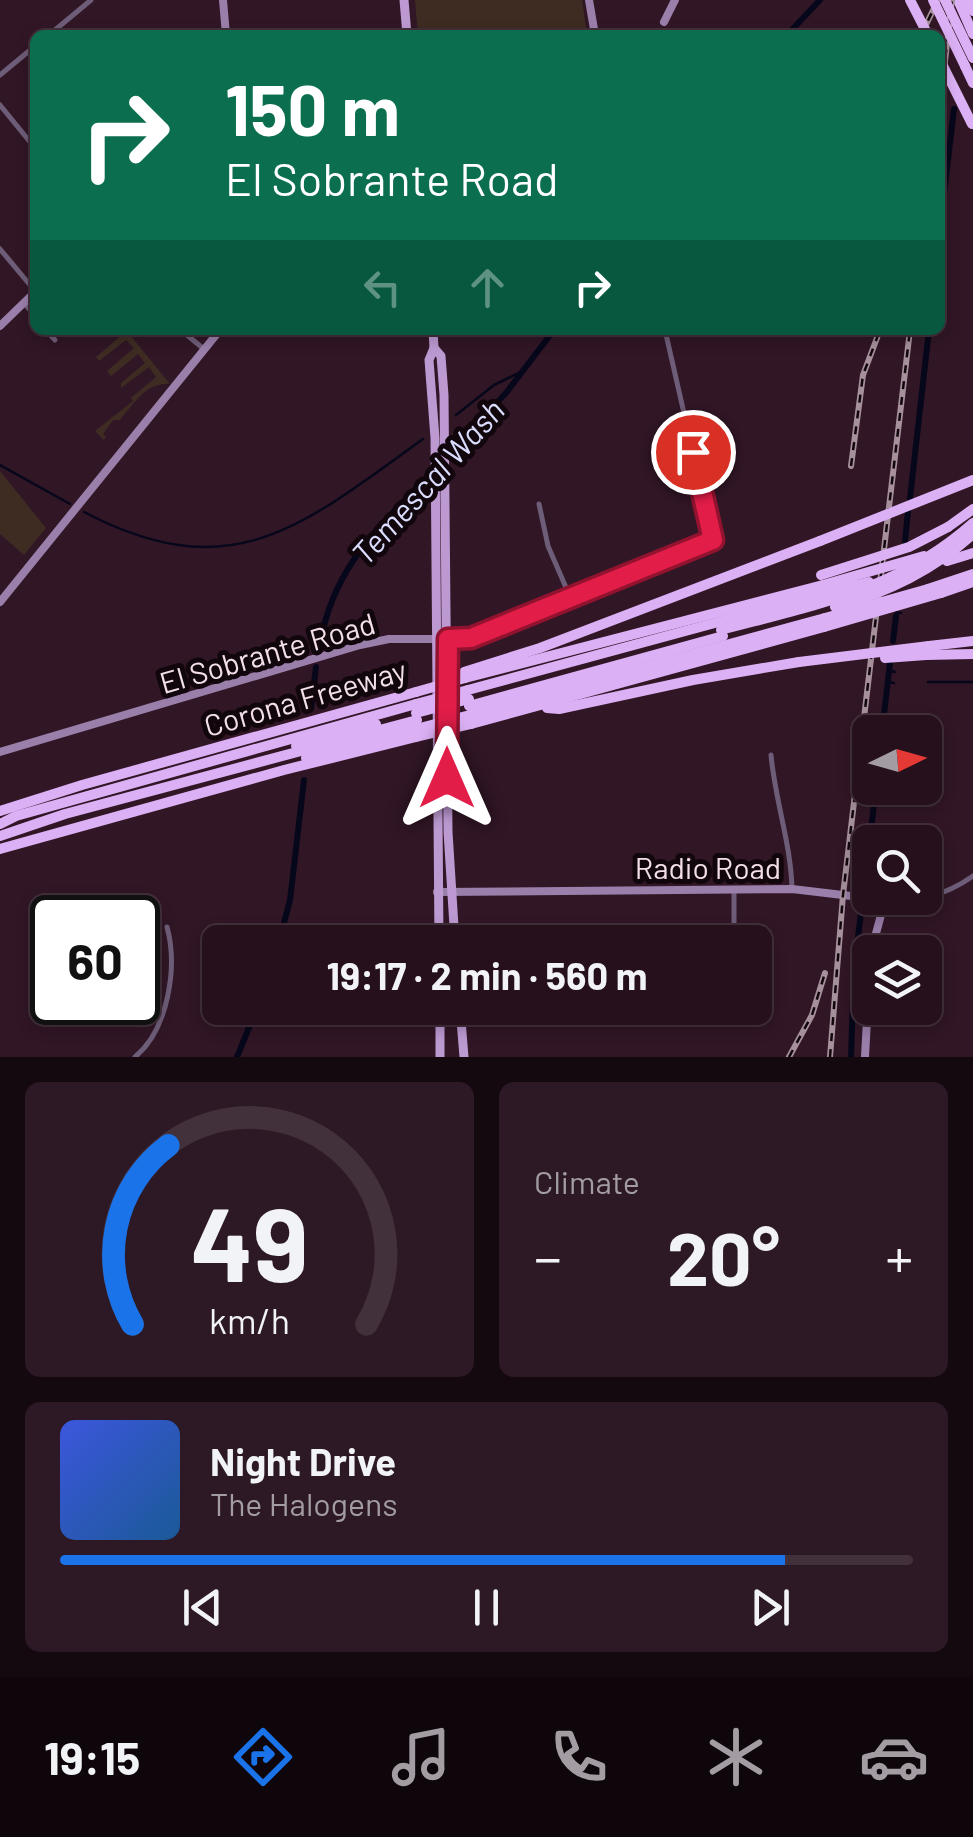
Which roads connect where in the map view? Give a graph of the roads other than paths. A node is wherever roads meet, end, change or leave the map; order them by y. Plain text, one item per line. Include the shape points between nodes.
1 (90, 0) edge
2 (223, 0) edge
3 (404, 0) edge
4 (589, 0) edge
5 (675, 0) edge
6 (910, 0) edge
7 (933, 0) edge
8 (945, 0) edge
9 (968, 3) edge
10 (664, 22) dead end
11 (973, 22) edge
12 (59, 30) edge
13 (226, 30) edge
14 (407, 30) edge
15 (594, 30) edge
16 (925, 30) edge
17 (973, 34) edge
18 (30, 50) edge
19 (969, 62) edge
20 (945, 70) edge
21 (0, 74) edge
22 (973, 82) edge
23 (0, 104) edge
24 (973, 125) edge
25 (30, 142) edge
26 (0, 249) edge
27 (30, 285) edge
28 (30, 296) edge
29 (24, 303) junction
30 (30, 310) edge
31 (0, 326) edge
32 (50, 335) edge
33 (187, 335) edge
34 (216, 335) edge
35 (433, 335) edge
36 (666, 335) edge
37 (55, 340) dead end
38 (434, 348) junction
39 (205, 350) junction
40 (973, 480) edge
41 (539, 504) dead end
42 (973, 509) edge
43 (973, 523) edge
44 (973, 538) edge
45 (973, 553) edge
46 (946, 556) junction
47 (973, 574) edge
48 (822, 580) junction
49 (973, 582) edge
50 (571, 599) junction
51 (0, 602) edge
52 (824, 622) junction
53 (722, 633) junction
54 (442, 639) junction
55 (973, 640) edge
56 (928, 651) junction
57 (973, 654) edge
58 (468, 698) junction
59 (536, 707) junction
60 (416, 716) junction
61 (332, 739) junction
62 (286, 751) junction
63 (0, 752) edge
64 (771, 755) dead end
65 (3, 825) edge
66 (0, 849) edge
67 (973, 876) edge
68 (734, 889) junction
69 (792, 889) junction
70 (452, 891) junction
71 (437, 892) junction
72 (942, 894) edge
73 (852, 895) edge
74 (438, 925) edge
75 (454, 925) edge
76 (734, 925) edge
77 (167, 927) dead end
78 (440, 1025) edge
79 (461, 1025) edge
80 (867, 1025) edge
81 (134, 1057) edge
82 (440, 1057) edge
83 (464, 1057) edge
84 (865, 1057) edge

1 - 12 street
2 - 13 street
3 - 14 main road
4 - 15 street
5 - 10 street
6 - 16 highway, bridge
7 - 19 highway, bridge
8 - 19 highway, bridge
9 - 11 highway
9 - 17 highway
18 - 21 street
19 - 22 highway
20 - 24 highway, bridge
23 - 25 street
26 - 27 street
28 - 29 street
29 - 30 street
29 - 31 street
32 - 37 street
33 - 39 street
34 - 39 street
35 - 38 main road
36 - 50 street, El Sobrante Road via 713,540
38 - 54 main road
38 - 54 main road via 440,356 444,433
39 - 51 street
40 - 58 highway, bridge via 540,648
41 - 50 street
42 - 48 highway, bridge via 891,554
43 - 53 highway, bridge via 890,579
44 - 46 highway
44 - 53 highway, bridge via 891,588
45 - 46 highway
46 - 48 highway, bridge
46 - 58 highway, bridge
47 - 52 highway, bridge
48 - 58 highway, Corona Freeway
49 - 52 highway, Corona Freeway, bridge
50 - 54 street, El Sobrante Road via 471,638
52 - 58 highway
52 - 59 highway, Corona Freeway
53 - 58 highway
54 - 63 street, El Sobrante Road via 360,644
54 - 70 main road
54 - 71 main road
55 - 56 highway
56 - 57 highway
56 - 59 highway, bridge via 799,662 559,709
58 - 59 highway, Corona Freeway
58 - 60 highway, Corona Freeway, bridge
58 - 60 highway, bridge
58 - 60 highway, Corona Freeway, bridge via 450,676
60 - 61 highway, Corona Freeway
60 - 61 highway, Corona Freeway
60 - 61 highway
61 - 62 highway, Corona Freeway
61 - 62 highway, Corona Freeway
61 - 62 highway
62 - 65 highway
62 - 65 highway, Corona Freeway via 82,785
62 - 66 highway, Corona Freeway
64 - 69 street
67 - 72 street, Radio Road
68 - 69 street, Radio Road
68 - 70 street, Radio Road
68 - 76 street
69 - 73 street, Radio Road
70 - 71 street, Radio Road
70 - 75 main road
71 - 74 main road
77 - 81 street via 172,962 163,1009 150,1043
78 - 82 main road
79 - 83 main road
80 - 84 street

